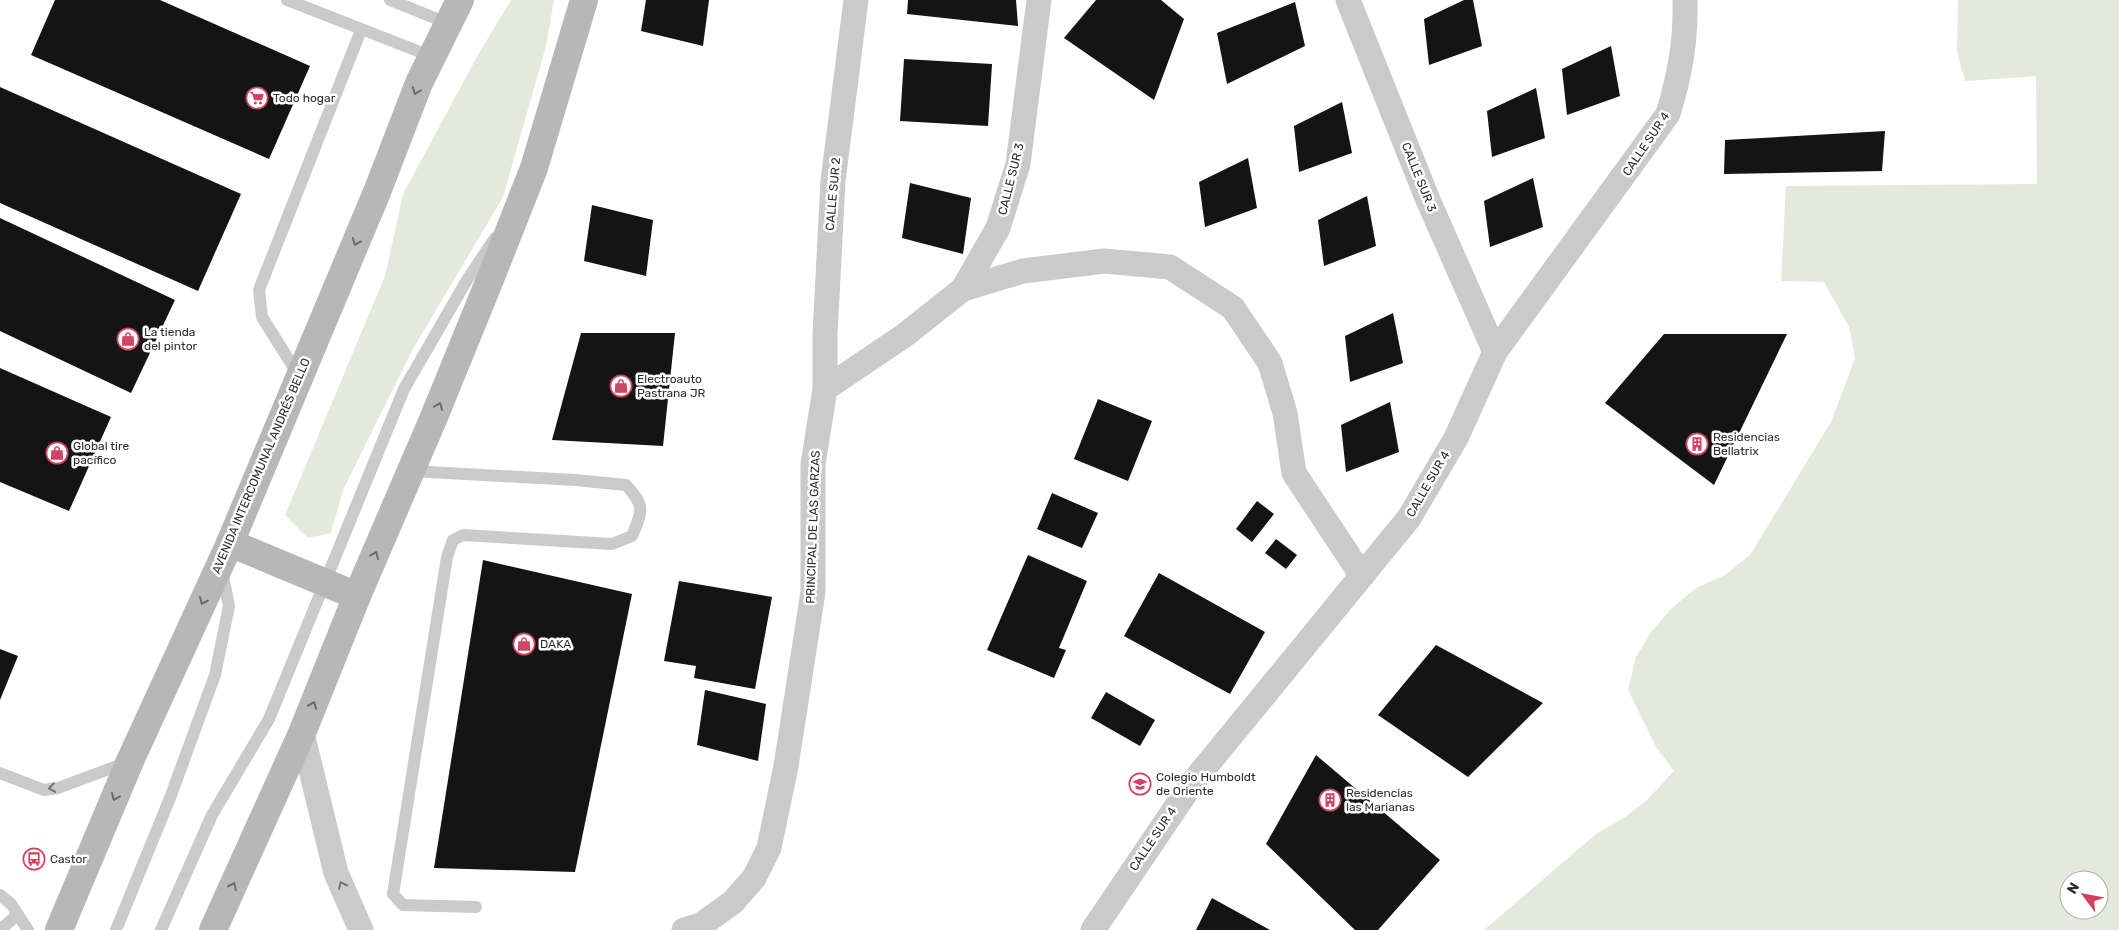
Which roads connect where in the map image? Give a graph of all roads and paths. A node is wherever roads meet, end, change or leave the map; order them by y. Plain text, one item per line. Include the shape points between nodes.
1 (287, 0) edge
2 (390, 0) edge
3 (584, 0) edge
4 (856, 0) edge
5 (1039, 0) edge
6 (1348, 0) edge
7 (1685, 0) edge
8 (453, 11) edge
9 (361, 30) junction
10 (433, 57) junction
11 (524, 193) junction
12 (963, 289) junction
13 (1495, 352) junction
14 (299, 376) junction
15 (825, 388) junction
16 (411, 471) junction
17 (225, 553) junction
18 (1362, 576) junction
19 (325, 583) junction
20 (357, 596) junction
21 (302, 733) junction
22 (130, 761) junction
23 (0, 773) edge
24 (0, 895) edge
25 (476, 907) dead end
26 (17, 915) junction
27 (0, 930) edge
28 (28, 930) edge
29 (60, 930) edge
30 (116, 930) edge
31 (161, 930) edge
32 (213, 930) edge
33 (361, 930) edge
34 (684, 930) edge
35 (1093, 930) edge

1 - 9 lane
2 - 8 lane
3 - 11 main road
4 - 15 street, CALLE SUR 2 via 833,180
5 - 12 street, CALLE SUR 3 via 1018,164 998,228
6 - 13 street, CALLE SUR 3 via 1428,200
7 - 13 street, CALLE SUR 4 via 1686,37 1679,80 1668,114
8 - 10 main road, AVENIDA INTERCOMUNAL ANDRÉS BELLO
9 - 10 lane
9 - 14 lane via 259,290 262,317
10 -> 14 main road, AVENIDA INTERCOMUNAL ANDRÉS BELLO via 419,83
16 -> 11 main road
11 - 19 lane via 467,280 404,389
12 - 15 street via 905,335
12 - 18 street via 1023,271 1104,260 1170,268 1233,308 1270,363 1286,413 1294,473
13 - 18 street, CALLE SUR 4 via 1456,438 1409,518
14 - 17 main road, AVENIDA INTERCOMUNAL ANDRÉS BELLO
15 - 34 street, PRINCIPAL DE LAS GARZAS via 814,464 813,592 786,766 768,848 754,878 733,902 701,925
20 -> 16 main road
16 - 25 lane via 626,485 640,500 641,516 632,536 612,544 463,535 452,540 393,894 403,904
17 - 19 main road
17 -> 22 main road, AVENIDA INTERCOMUNAL ANDRÉS BELLO
17 - 30 lane via 229,606 215,675 170,798
18 - 35 street, CALLE SUR 4 via 1192,782
19 - 20 main road
19 - 31 lane via 269,719 212,815
21 -> 20 main road
32 -> 21 main road
33 -> 21 street via 336,873
22 -> 23 lane via 58,788 44,790
22 -> 29 main road, AVENIDA INTERCOMUNAL ANDRÉS BELLO
24 - 26 lane via 11,904
26 - 27 lane
26 - 28 lane

